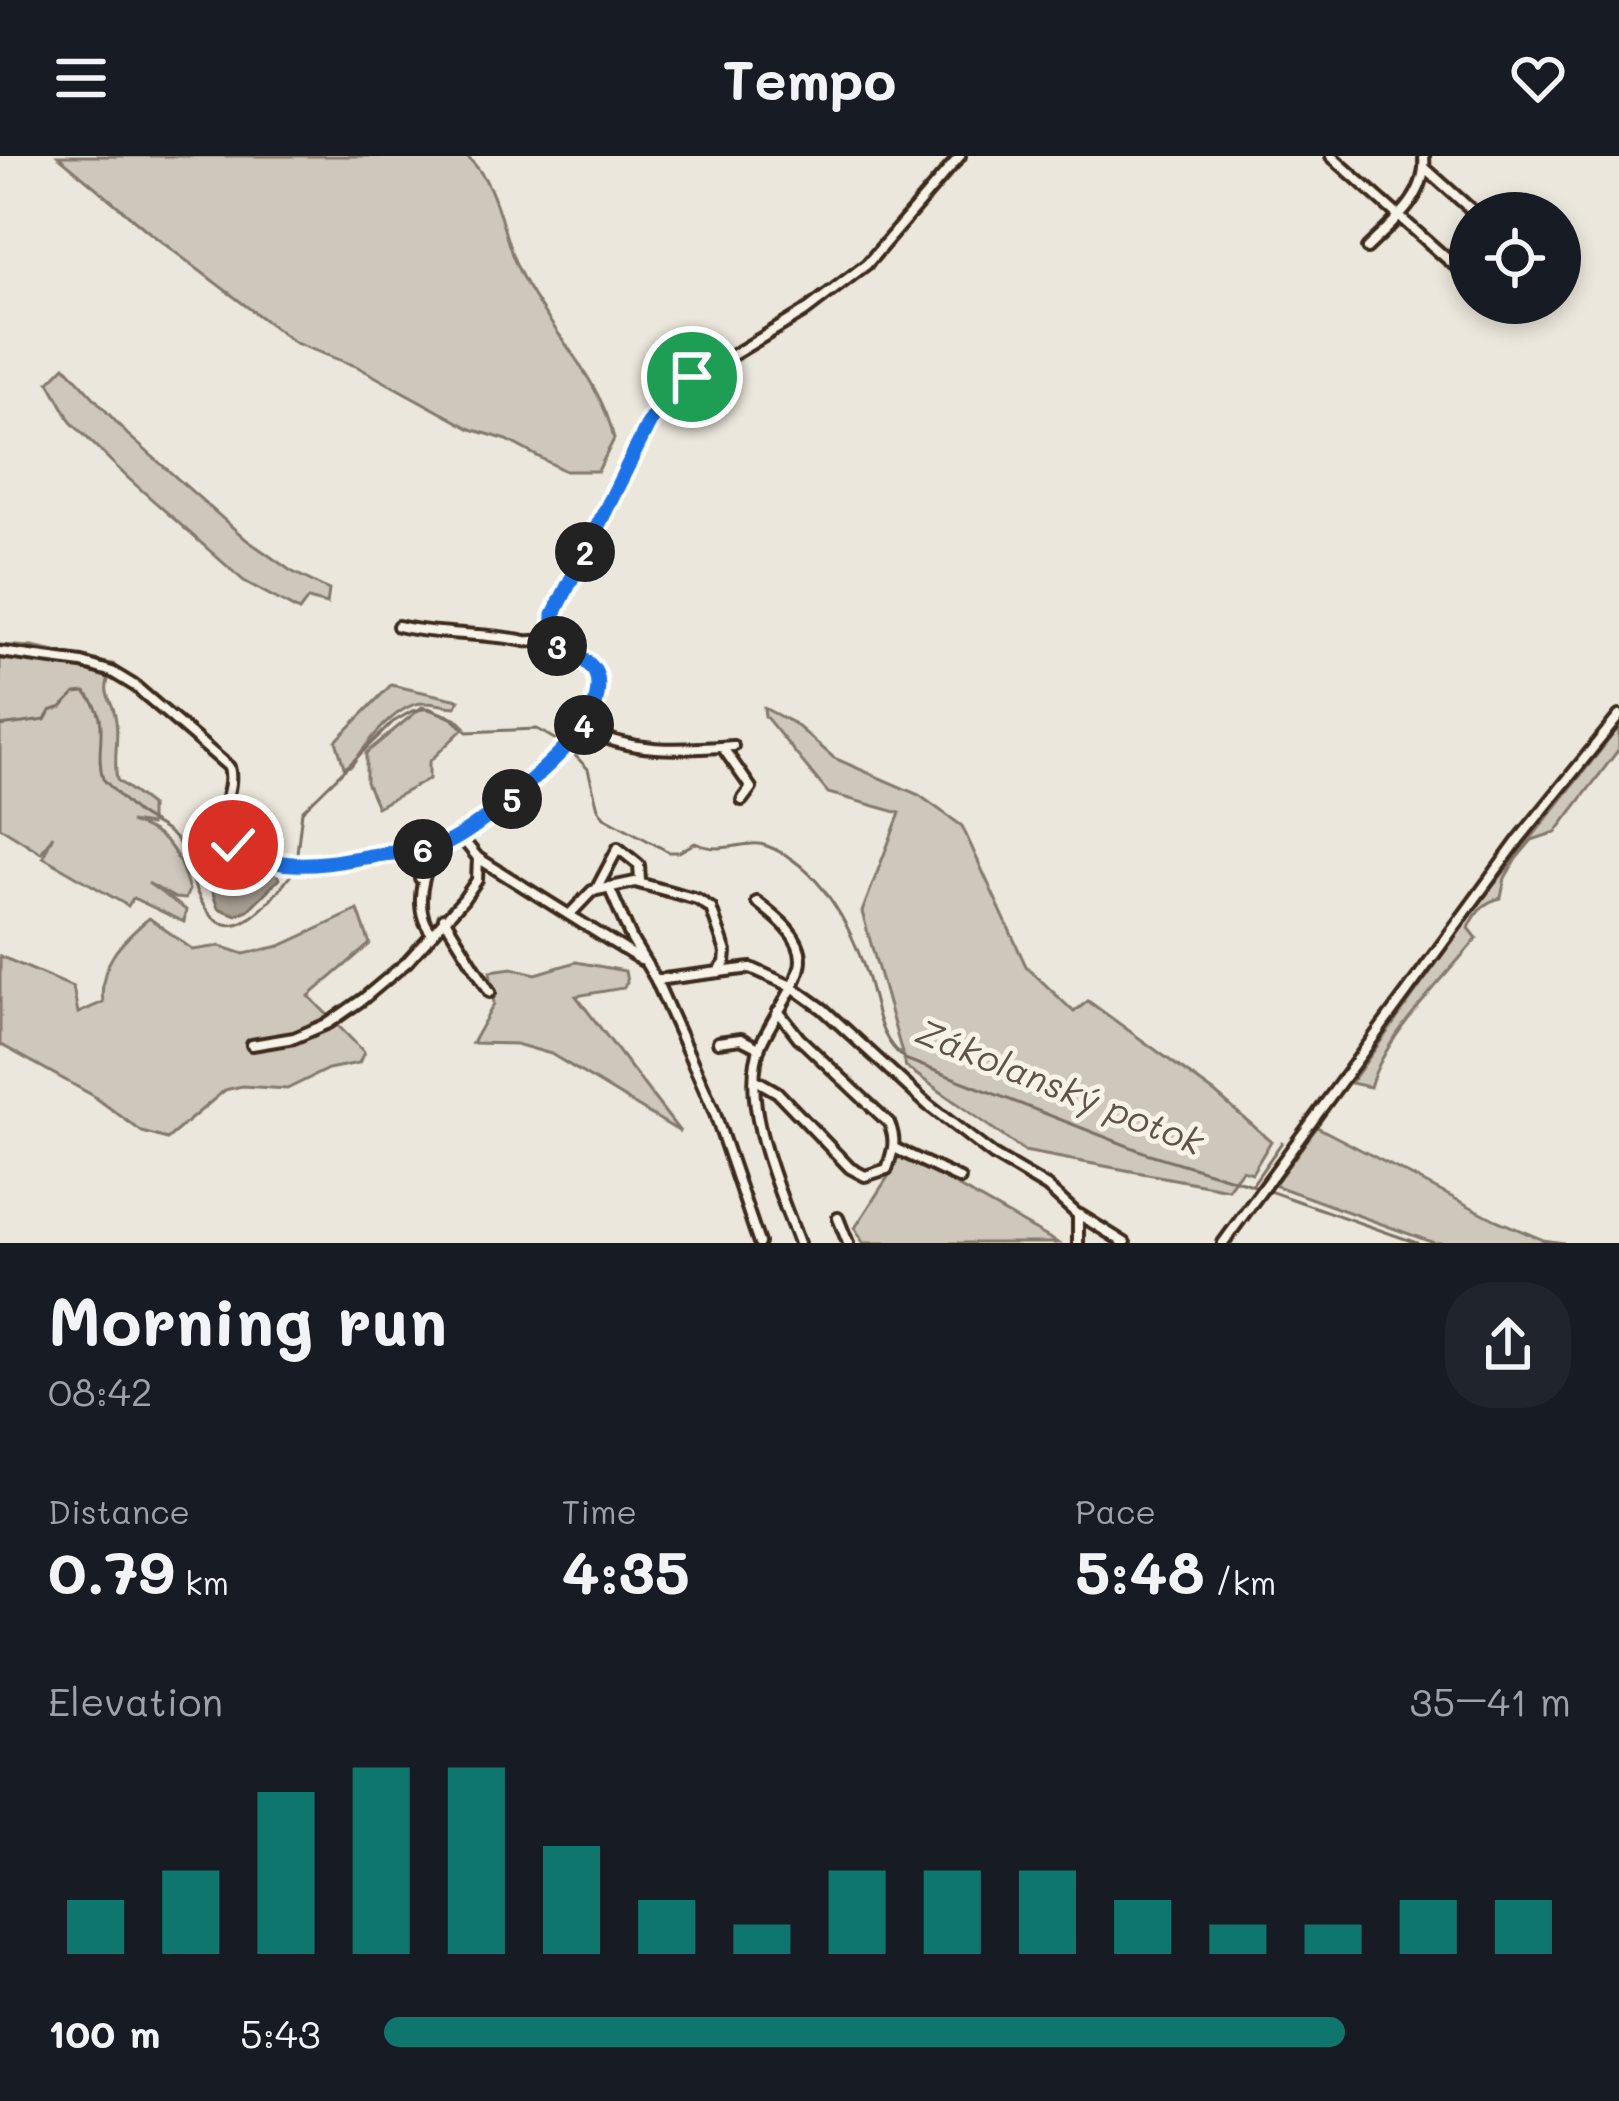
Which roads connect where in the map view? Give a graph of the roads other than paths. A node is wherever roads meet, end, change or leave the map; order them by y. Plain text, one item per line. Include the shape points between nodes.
1 (960, 156) edge
2 (1331, 156) edge
3 (1424, 156) edge
4 (1425, 168) junction
5 (1452, 192) edge
6 (1397, 218) junction
7 (1367, 248) dead end
8 (1449, 261) edge
9 (398, 626) dead end
10 (553, 641) junction
11 (0, 652) edge
12 (1619, 716) edge
13 (582, 727) junction
14 (742, 800) dead end
15 (460, 836) junction
16 (434, 848) junction
17 (414, 850) junction
18 (478, 858) junction
19 (640, 881) junction
20 (421, 883) junction
21 (609, 887) junction
22 (596, 890) junction
23 (757, 902) dead end
24 (570, 914) junction
25 (444, 918) junction
26 (431, 932) junction
27 (646, 964) junction
28 (718, 972) junction
29 (656, 980) junction
30 (791, 986) junction
31 (490, 992) dead end
32 (778, 1011) junction
33 (718, 1042) dead end
34 (252, 1045) dead end
35 (759, 1048) junction
36 (756, 1080) junction
37 (895, 1148) junction
38 (960, 1179) dead end
39 (1078, 1215) junction
40 (838, 1219) dead end
41 (759, 1243) edge
42 (799, 1243) edge
43 (848, 1243) edge
44 (1078, 1243) edge
45 (1125, 1243) edge
46 (1223, 1243) edge

1 - 10 street via 867,264 666,399 559,604
2 - 6 street
3 - 4 street
4 - 5 street
4 - 6 street via 1415,200
6 - 7 street
6 - 8 street
9 - 10 street
10 - 13 street via 597,676 595,706
11 - 17 street via 99,667 154,700 230,767 222,831 247,854 327,866
12 - 46 street
13 - 14 street via 666,751 727,747 751,788
13 - 15 street via 512,799
15 - 16 street
15 - 18 street
16 - 17 street
16 - 20 street
17 - 20 street
18 - 24 street
18 - 25 street via 477,880
19 - 21 street
19 - 22 street via 639,866 618,848
19 - 28 street via 711,908 726,952
20 - 26 street
21 - 22 street
21 - 27 street
22 - 24 street
23 - 30 street via 799,946 802,964
24 - 27 street
25 - 26 street
25 - 31 street
26 - 34 street via 328,1023
27 - 29 street
28 - 29 street
28 - 30 street via 752,968
29 - 41 street via 714,1111
30 - 32 street
30 - 39 street via 993,1155
32 - 35 street
32 - 37 street via 889,1123
33 - 35 street via 741,1039
35 - 36 street
36 - 37 street via 865,1176 887,1169
36 - 42 street via 762,1132
37 - 38 street
39 - 44 street
39 - 45 street
40 - 43 street

